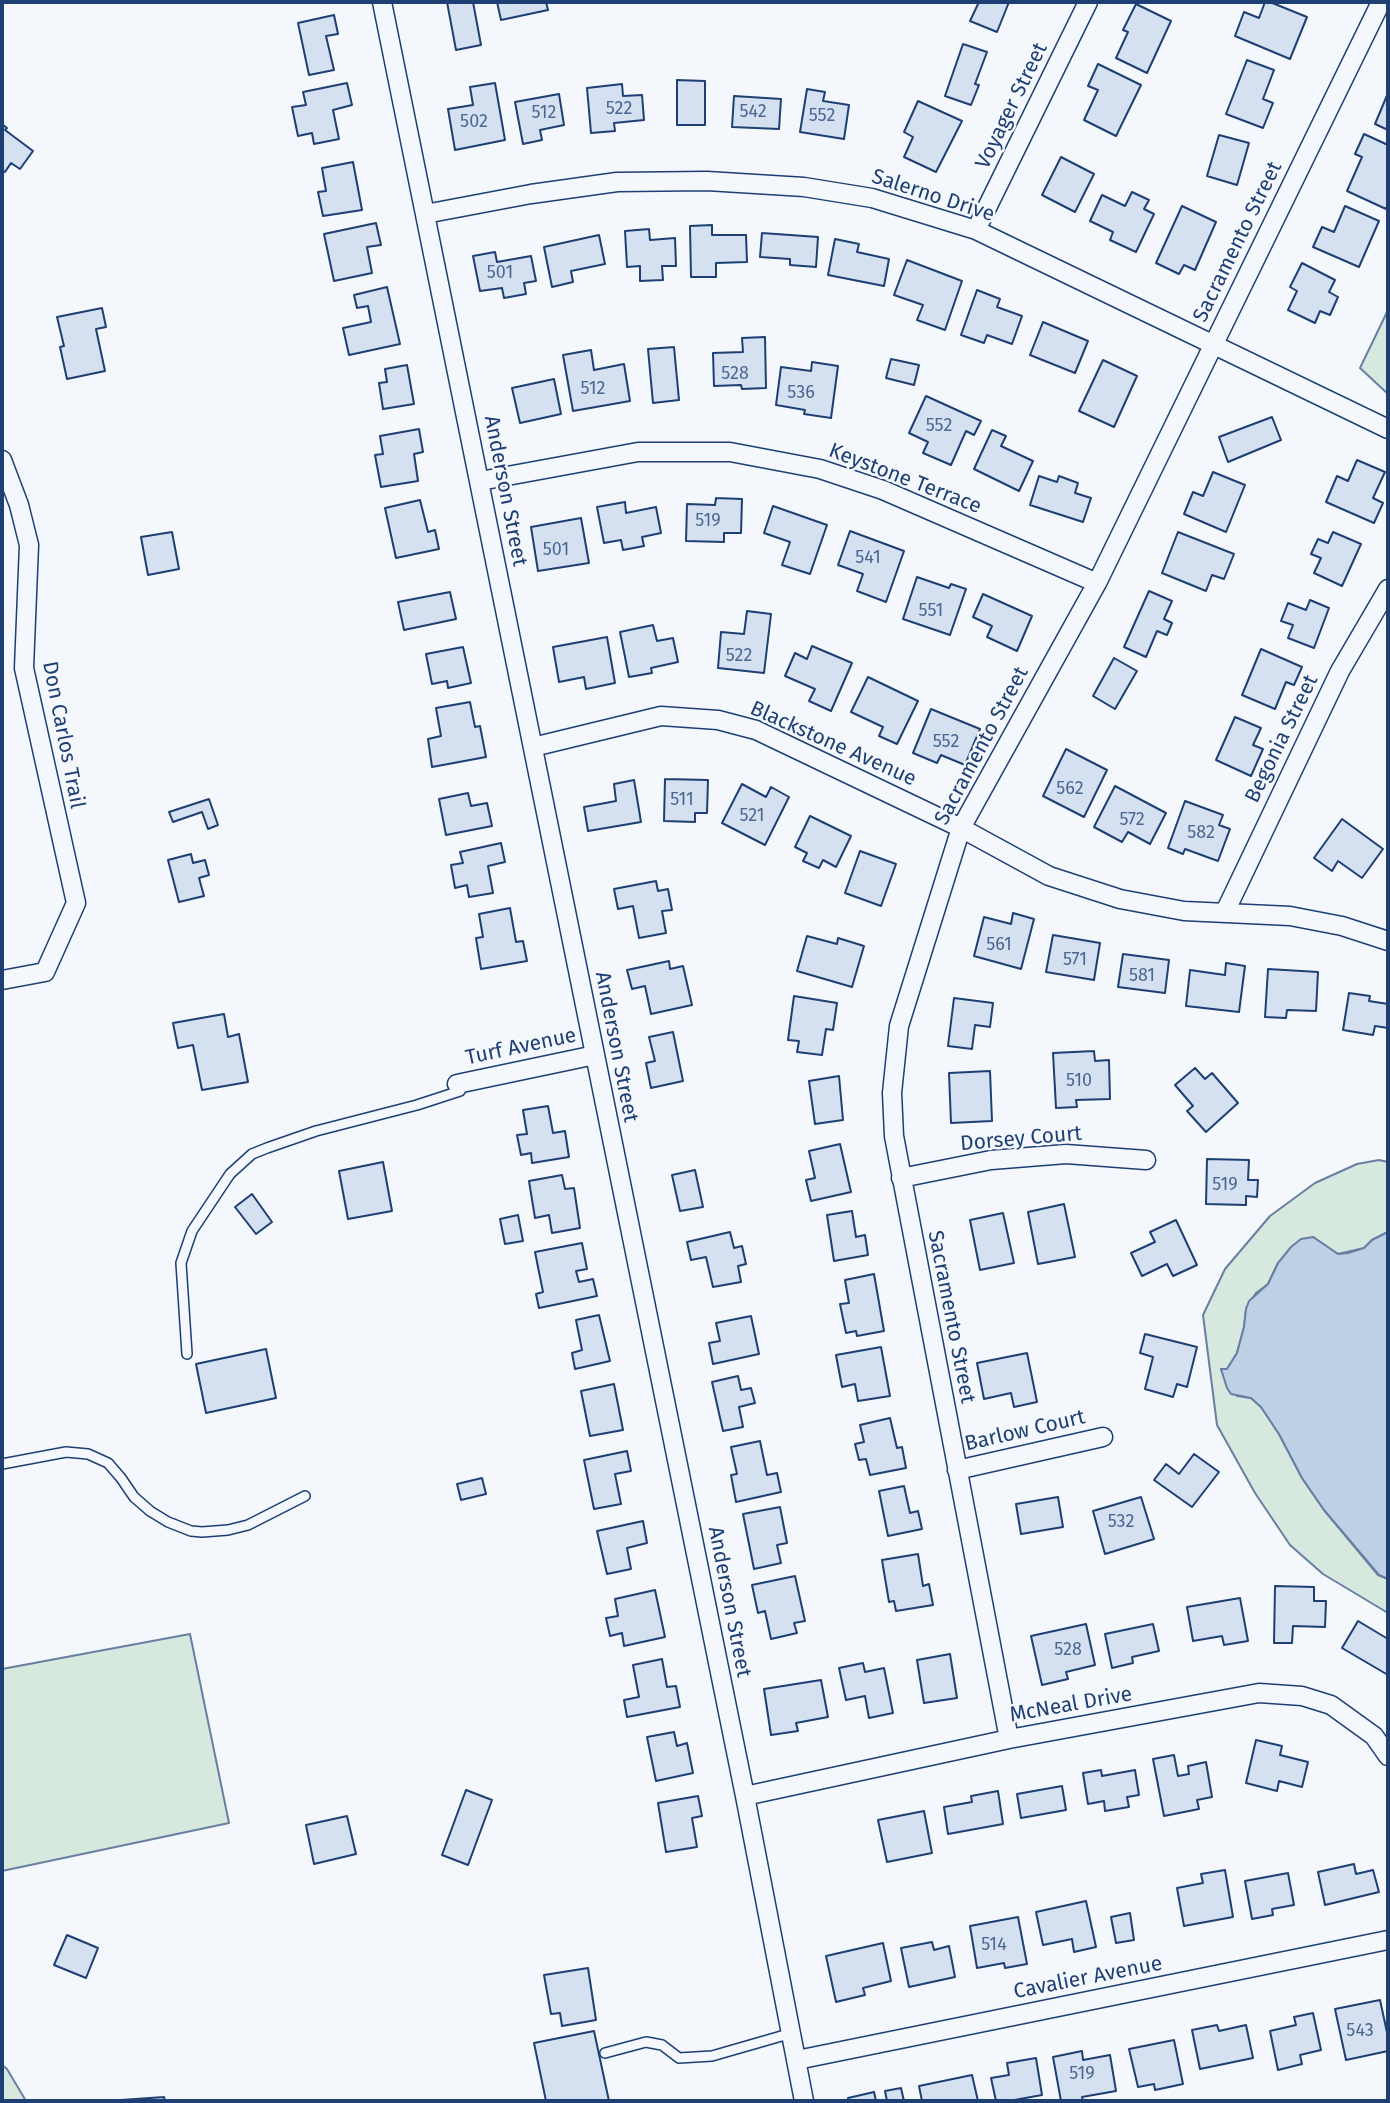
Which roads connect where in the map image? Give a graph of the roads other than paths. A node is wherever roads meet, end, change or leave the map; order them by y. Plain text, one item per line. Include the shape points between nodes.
1 (382, 2) edge
2 (1088, 2) edge
3 (1381, 2) edge
4 (425, 214) junction
5 (976, 230) junction
6 (1213, 345) junction
7 (1388, 429) edge
8 (2, 460) edge
9 (480, 481) junction
10 (1097, 583) junction
11 (1388, 589) edge
12 (533, 747) junction
13 (961, 828) junction
14 (1225, 912) junction
15 (1388, 941) edge
16 (2, 980) edge
17 (594, 1055) junction
18 (461, 1083) joint
19 (1146, 1160) dead end
20 (901, 1178) junction
21 (187, 1354) dead end
22 (1103, 1437) dead end
23 (2, 1464) edge
24 (957, 1470) junction
25 (305, 1496) dead end
26 (1009, 1739) junction
27 (1388, 1756) edge
28 (745, 1796) junction
29 (1388, 1940) edge
30 (792, 2033) junction
31 (605, 2053) dead end
32 (797, 2060) junction
33 (804, 2101) edge

1 - 4 street, Anderson Street
2 - 5 street, Voyager Street
3 - 6 street, Sacramento Street
4 - 5 street, Salerno Drive via 617,182 707,181 804,187 872,198
4 - 9 street, Anderson Street
5 - 6 street, Salerno Drive
6 - 7 street, Salerno Drive
6 - 10 street, Sacramento Street
8 - 16 street, Don Carlos Trail via 29,545 24,668 76,903 44,972
9 - 10 street, Keystone Terrace via 638,452 730,452 820,469 883,490
9 - 12 street, Anderson Street
10 - 13 street, Sacramento Street
11 - 14 street, Begonia Street via 1340,671
12 - 13 street, Blackstone Avenue via 661,716 718,720 756,730
12 - 17 street, Anderson Street
13 - 14 street, Blackstone Avenue via 1049,876 1120,899 1184,911
13 - 20 street, Sacramento Street via 899,1026 892,1093
14 - 15 street, Blackstone Avenue via 1290,916
17 - 18 street, Turf Avenue
17 - 28 street, Anderson Street
18 - 21 lane via 460,1091 267,1148 252,1154 230,1174 192,1231 181,1263
19 - 20 street, Dorsey Court via 1066,1154 991,1160
20 - 24 street, Sacramento Street
22 - 24 street, Barlow Court
23 - 25 lane via 66,1452 88,1454 108,1463 150,1511 191,1531 248,1525
24 - 26 street, Sacramento Street
26 - 27 street, McNeal Drive via 1259,1693 1302,1696 1331,1705 1374,1736
26 - 28 street, McNeal Drive
28 - 30 street, Anderson Street
29 - 32 street, Cavalier Avenue
30 - 31 lane via 712,2056 680,2058 662,2045 646,2042
30 - 32 street, Anderson Street
32 - 33 street, Anderson Street

